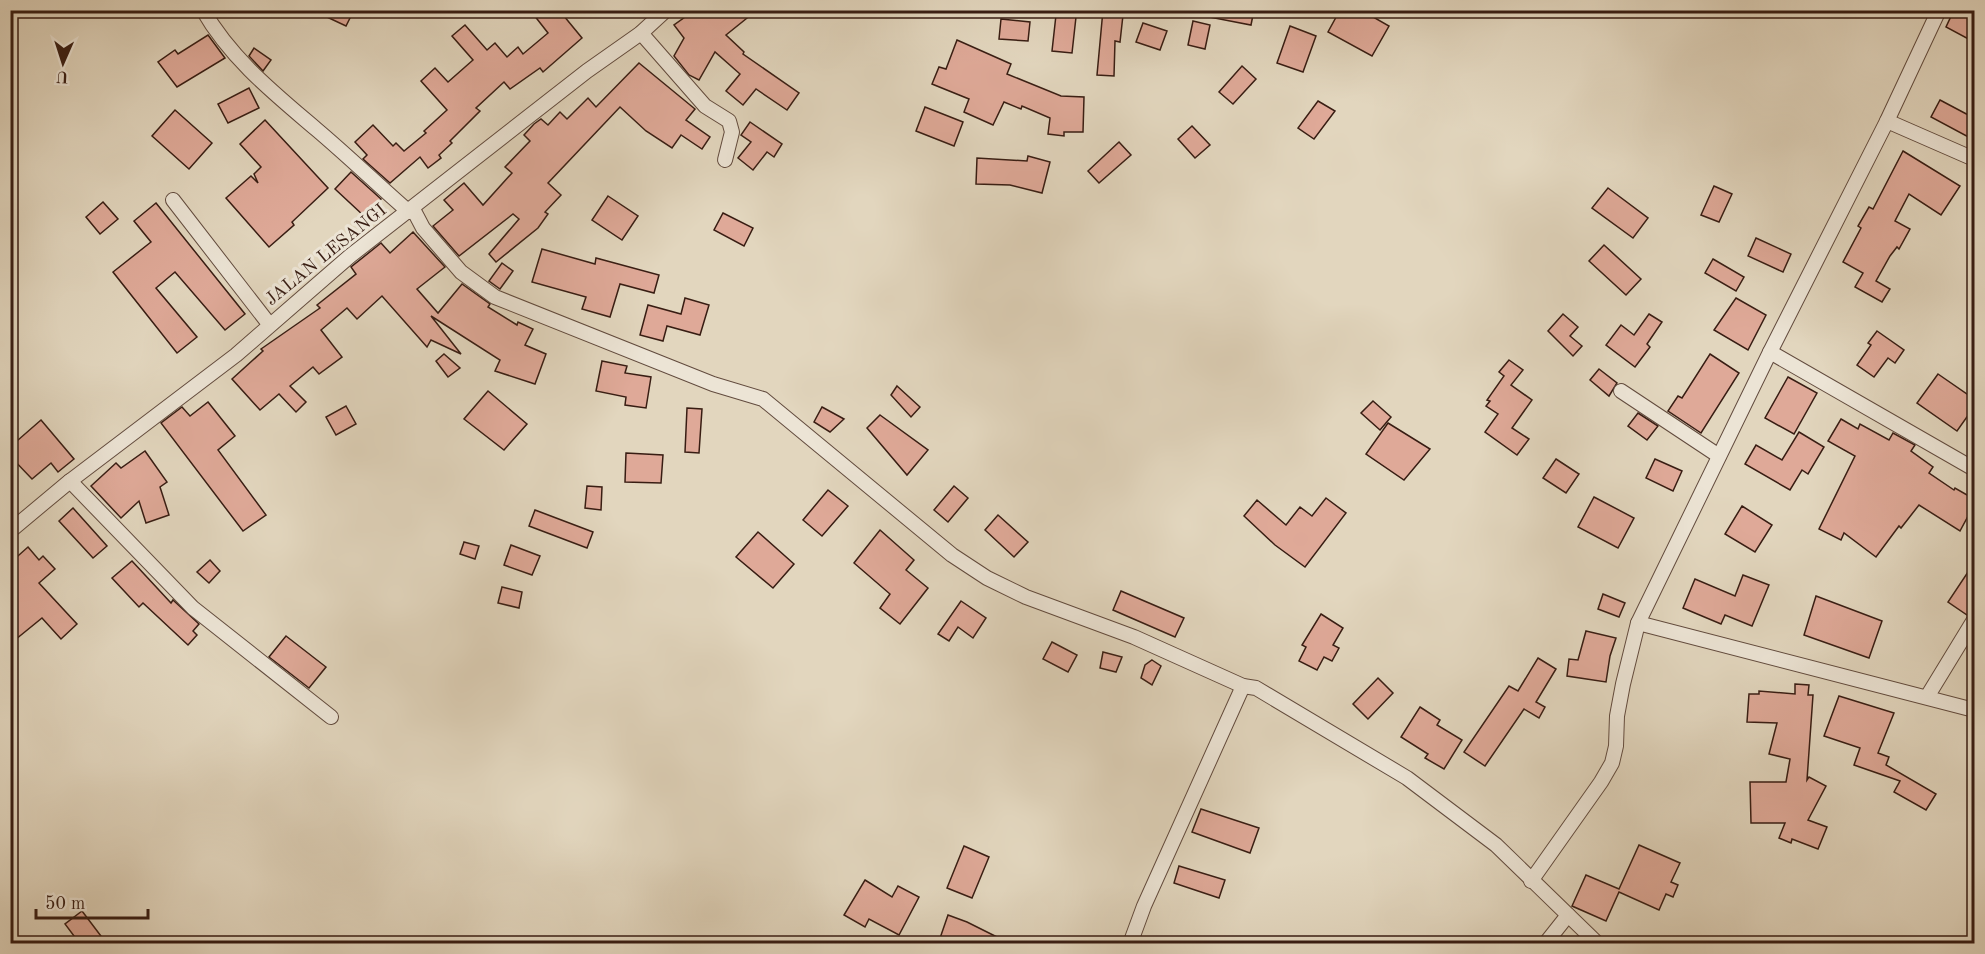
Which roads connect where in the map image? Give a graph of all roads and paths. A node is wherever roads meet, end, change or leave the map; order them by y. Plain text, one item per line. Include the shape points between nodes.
1 (203, 10) edge
2 (666, 10) edge
3 (1939, 10) edge
4 (640, 33) junction
5 (1887, 121) junction
6 (1974, 159) edge
7 (725, 160) dead end
8 (173, 200) dead end
9 (411, 210) junction
10 (269, 324) junction
11 (1770, 352) junction
12 (1621, 391) dead end
13 (1719, 456) junction
14 (1974, 469) edge
15 (70, 481) junction
16 (10, 531) edge
17 (1974, 620) edge
18 (1638, 623) junction
19 (1243, 686) junction
20 (1927, 697) junction
21 (1974, 710) edge
22 (332, 717) dead end
23 (1531, 881) junction
24 (1568, 915) junction
25 (1131, 944) edge
26 (1545, 944) edge
27 (1598, 944) edge

1 - 9 street via 234,54 278,99
2 - 4 street, JALAN LESANGI
3 - 5 street
4 - 7 street via 705,106 729,121 732,132
4 - 9 street, JALAN LESANGI
5 - 6 street
5 - 11 street
8 - 10 street
9 - 10 street, JALAN LESANGI
9 - 19 street via 461,272 495,297 712,384 763,399 952,555 987,578
10 - 15 street, JALAN LESANGI via 236,355
11 - 13 street
11 - 14 street
12 - 13 street
13 - 18 street
15 - 16 street, JALAN LESANGI
15 - 22 street via 192,608
17 - 20 street
18 - 20 street
18 - 23 street via 1617,716 1612,763
19 - 23 street via 1256,688 1407,778 1496,845
19 - 25 street via 1144,906
20 - 21 street
23 - 24 street
24 - 26 street
24 - 27 street

